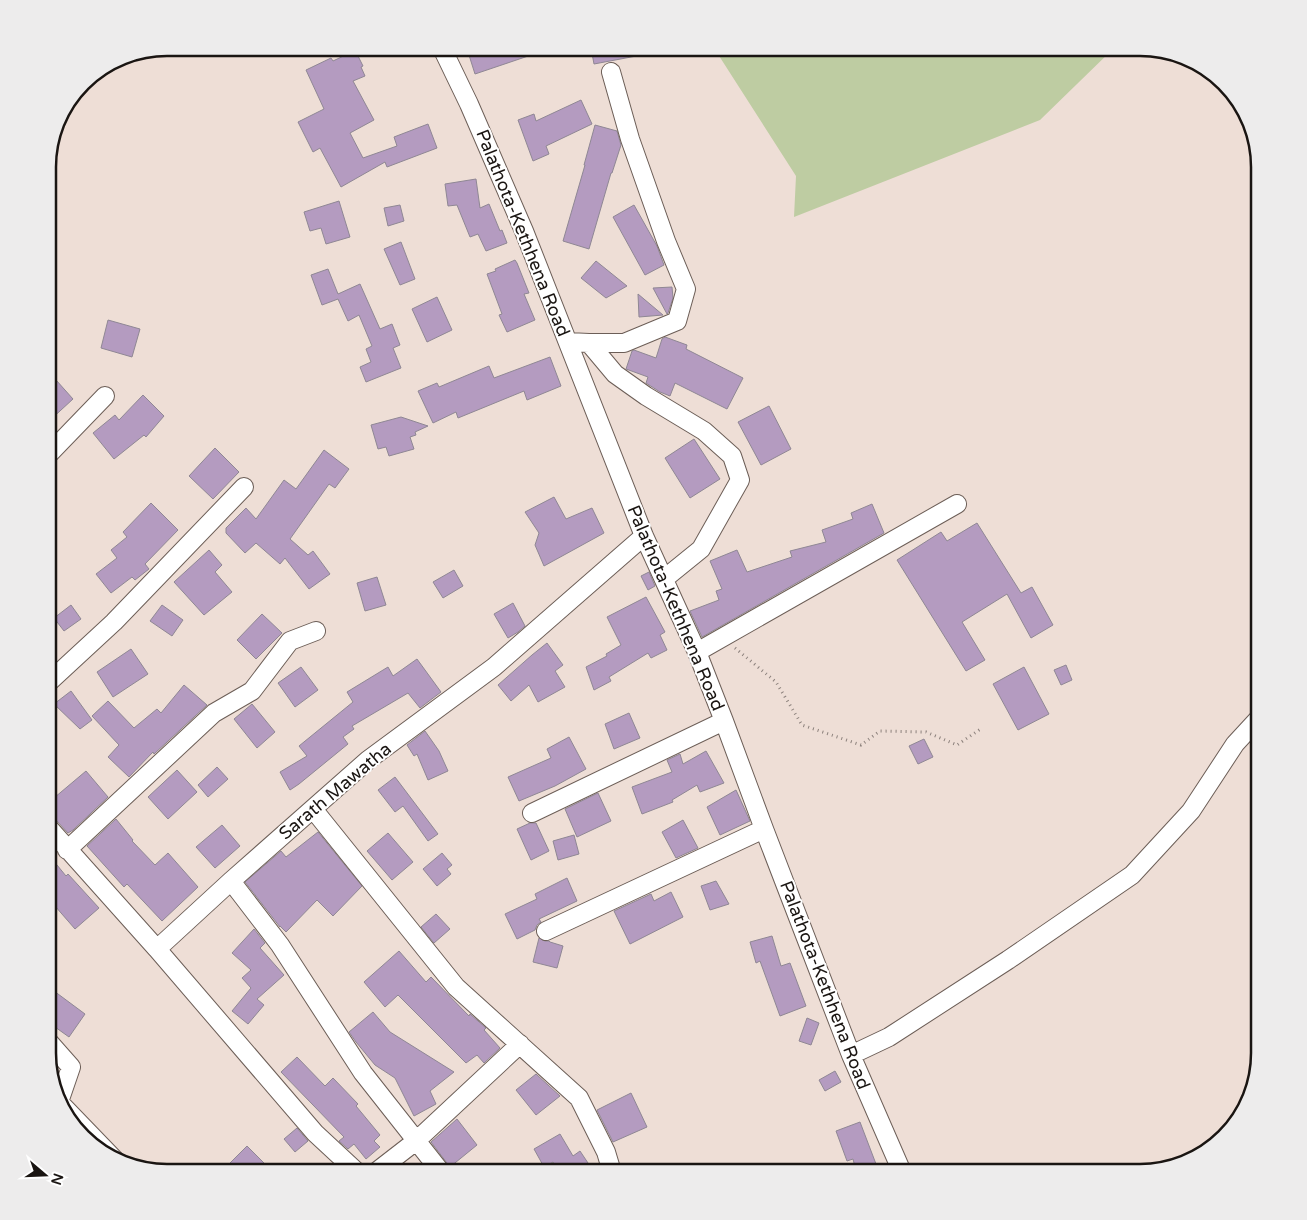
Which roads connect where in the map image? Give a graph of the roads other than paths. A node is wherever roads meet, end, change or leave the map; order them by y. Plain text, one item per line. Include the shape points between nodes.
1 (446, 56) edge
2 (611, 72) dead end
3 (568, 342) junction
4 (589, 342) junction
5 (105, 396) dead end
6 (56, 447) edge
7 (244, 487) dead end
8 (957, 504) dead end
9 (644, 536) junction
10 (664, 579) junction
11 (316, 632) dead end
12 (697, 652) junction
13 (56, 676) edge
14 (724, 721) junction
15 (1251, 727) edge
16 (313, 809) junction
17 (532, 813) dead end
18 (764, 829) junction
19 (56, 836) edge
20 (68, 850) junction
21 (231, 881) junction
22 (546, 931) dead end
23 (158, 948) junction
24 (520, 1044) junction
25 (56, 1050) edge
26 (851, 1055) junction
27 (63, 1090) edge
28 (416, 1141) junction
29 (348, 1164) edge
30 (386, 1164) edge
31 (435, 1164) edge
32 (610, 1164) edge
33 (899, 1164) edge

1 - 3 street, Palathota-Kethhena Road via 524,231
2 - 4 street via 630,138 686,289 678,321 624,343
3 - 4 street
3 - 9 street, Palathota-Kethhena Road
4 - 10 street via 615,374 704,431 732,456 740,480 701,549
5 - 6 street
7 - 13 street via 114,622
8 - 12 street
9 - 10 street, Palathota-Kethhena Road
9 - 16 street, Sarath Mawatha via 494,667 368,760
10 - 12 street, Palathota-Kethhena Road
11 - 20 street via 290,641 252,691 214,713
12 - 14 street, Palathota-Kethhena Road
14 - 17 street
14 - 18 street, Palathota-Kethhena Road
15 - 26 street via 1235,744 1191,811 1132,875 889,1037
16 - 21 street, Sarath Mawatha
16 - 24 street via 456,987
18 - 22 street
18 - 26 street, Palathota-Kethhena Road
19 - 20 street
20 - 23 street
21 - 23 street, Sarath Mawatha
21 - 28 street via 280,945 363,1073
23 - 29 street via 315,1133
24 - 28 street
24 - 32 street via 579,1098
25 - 27 street via 71,1066
26 - 33 street, Palathota-Kethhena Road
28 - 30 street
28 - 31 street

